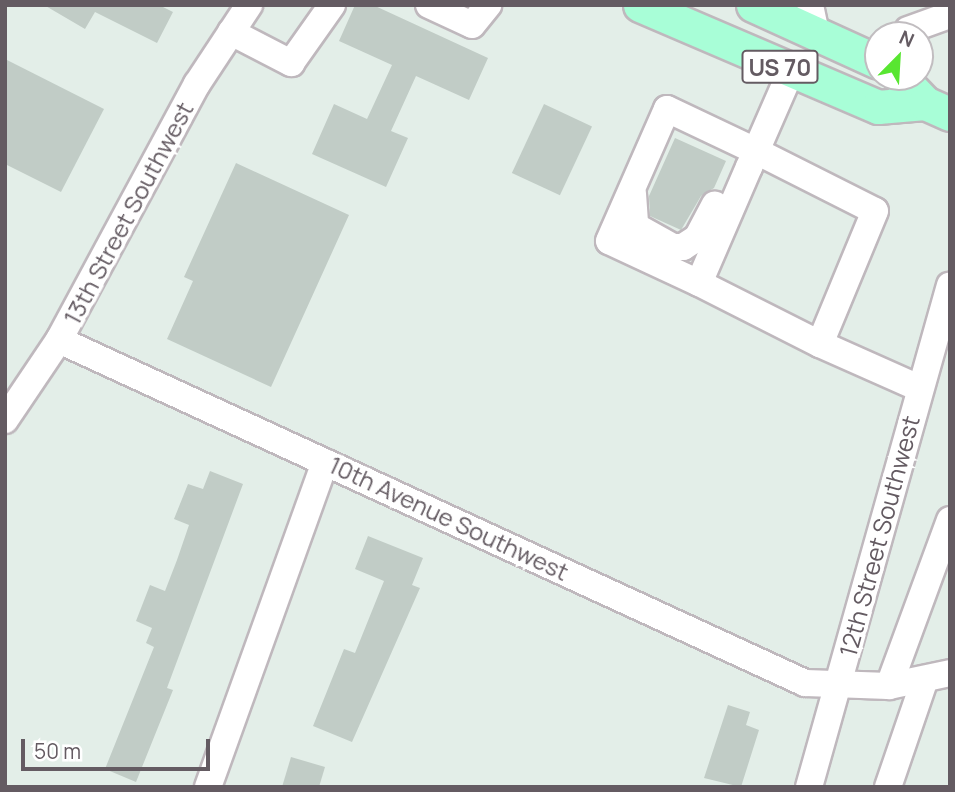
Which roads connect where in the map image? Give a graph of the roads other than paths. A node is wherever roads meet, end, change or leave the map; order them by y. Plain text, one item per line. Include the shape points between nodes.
1 (249, 5) edge
2 (332, 5) edge
3 (429, 5) edge
4 (488, 5) edge
5 (640, 5) edge
6 (753, 5) edge
7 (950, 15) edge
8 (798, 16) edge
9 (917, 21) edge
10 (231, 32) junction
11 (864, 54) edge
12 (791, 71) junction
13 (916, 91) edge
14 (937, 109) edge
15 (752, 159) junction
16 (632, 188) junction
17 (698, 283) junction
18 (950, 285) edge
19 (943, 332) edge
20 (59, 340) junction
21 (820, 344) junction
22 (919, 388) junction
23 (5, 420) edge
24 (325, 462) junction
25 (950, 520) edge
26 (937, 676) edge
27 (840, 681) junction
28 (889, 687) junction
29 (208, 787) edge
30 (809, 787) edge
31 (888, 787) edge

1 - 10 street, 13th Street Southwest
2 - 10 street via 291,63
3 - 4 street via 472,25
5 - 12 main road, US 70
6 - 8 main road, US 70
7 - 9 street
8 - 11 main road, US 70
10 - 20 street, 13th Street Southwest via 140,185
12 - 14 main road, US 70 via 878,107
12 - 15 street
13 - 14 main road, US 70
15 - 16 street via 667,109
15 - 16 street via 730,173 703,230 683,247 673,247 635,226
15 - 17 street
15 - 21 street via 875,211
16 - 17 street via 609,240
17 - 21 street
18 - 19 street, 12th Street Southwest
19 - 22 street, 12th Street Southwest
20 - 23 street, 13th Street Southwest
20 - 24 street, 10th Avenue Southwest
21 - 22 street
22 - 27 street, 12th Street Southwest
24 - 27 street, 10th Avenue Southwest via 805,683
24 - 29 street
25 - 28 street
26 - 28 street, 10th Avenue Southwest
26 - 31 street
27 - 28 street, 10th Avenue Southwest
27 - 30 street, 12th Street Southwest

